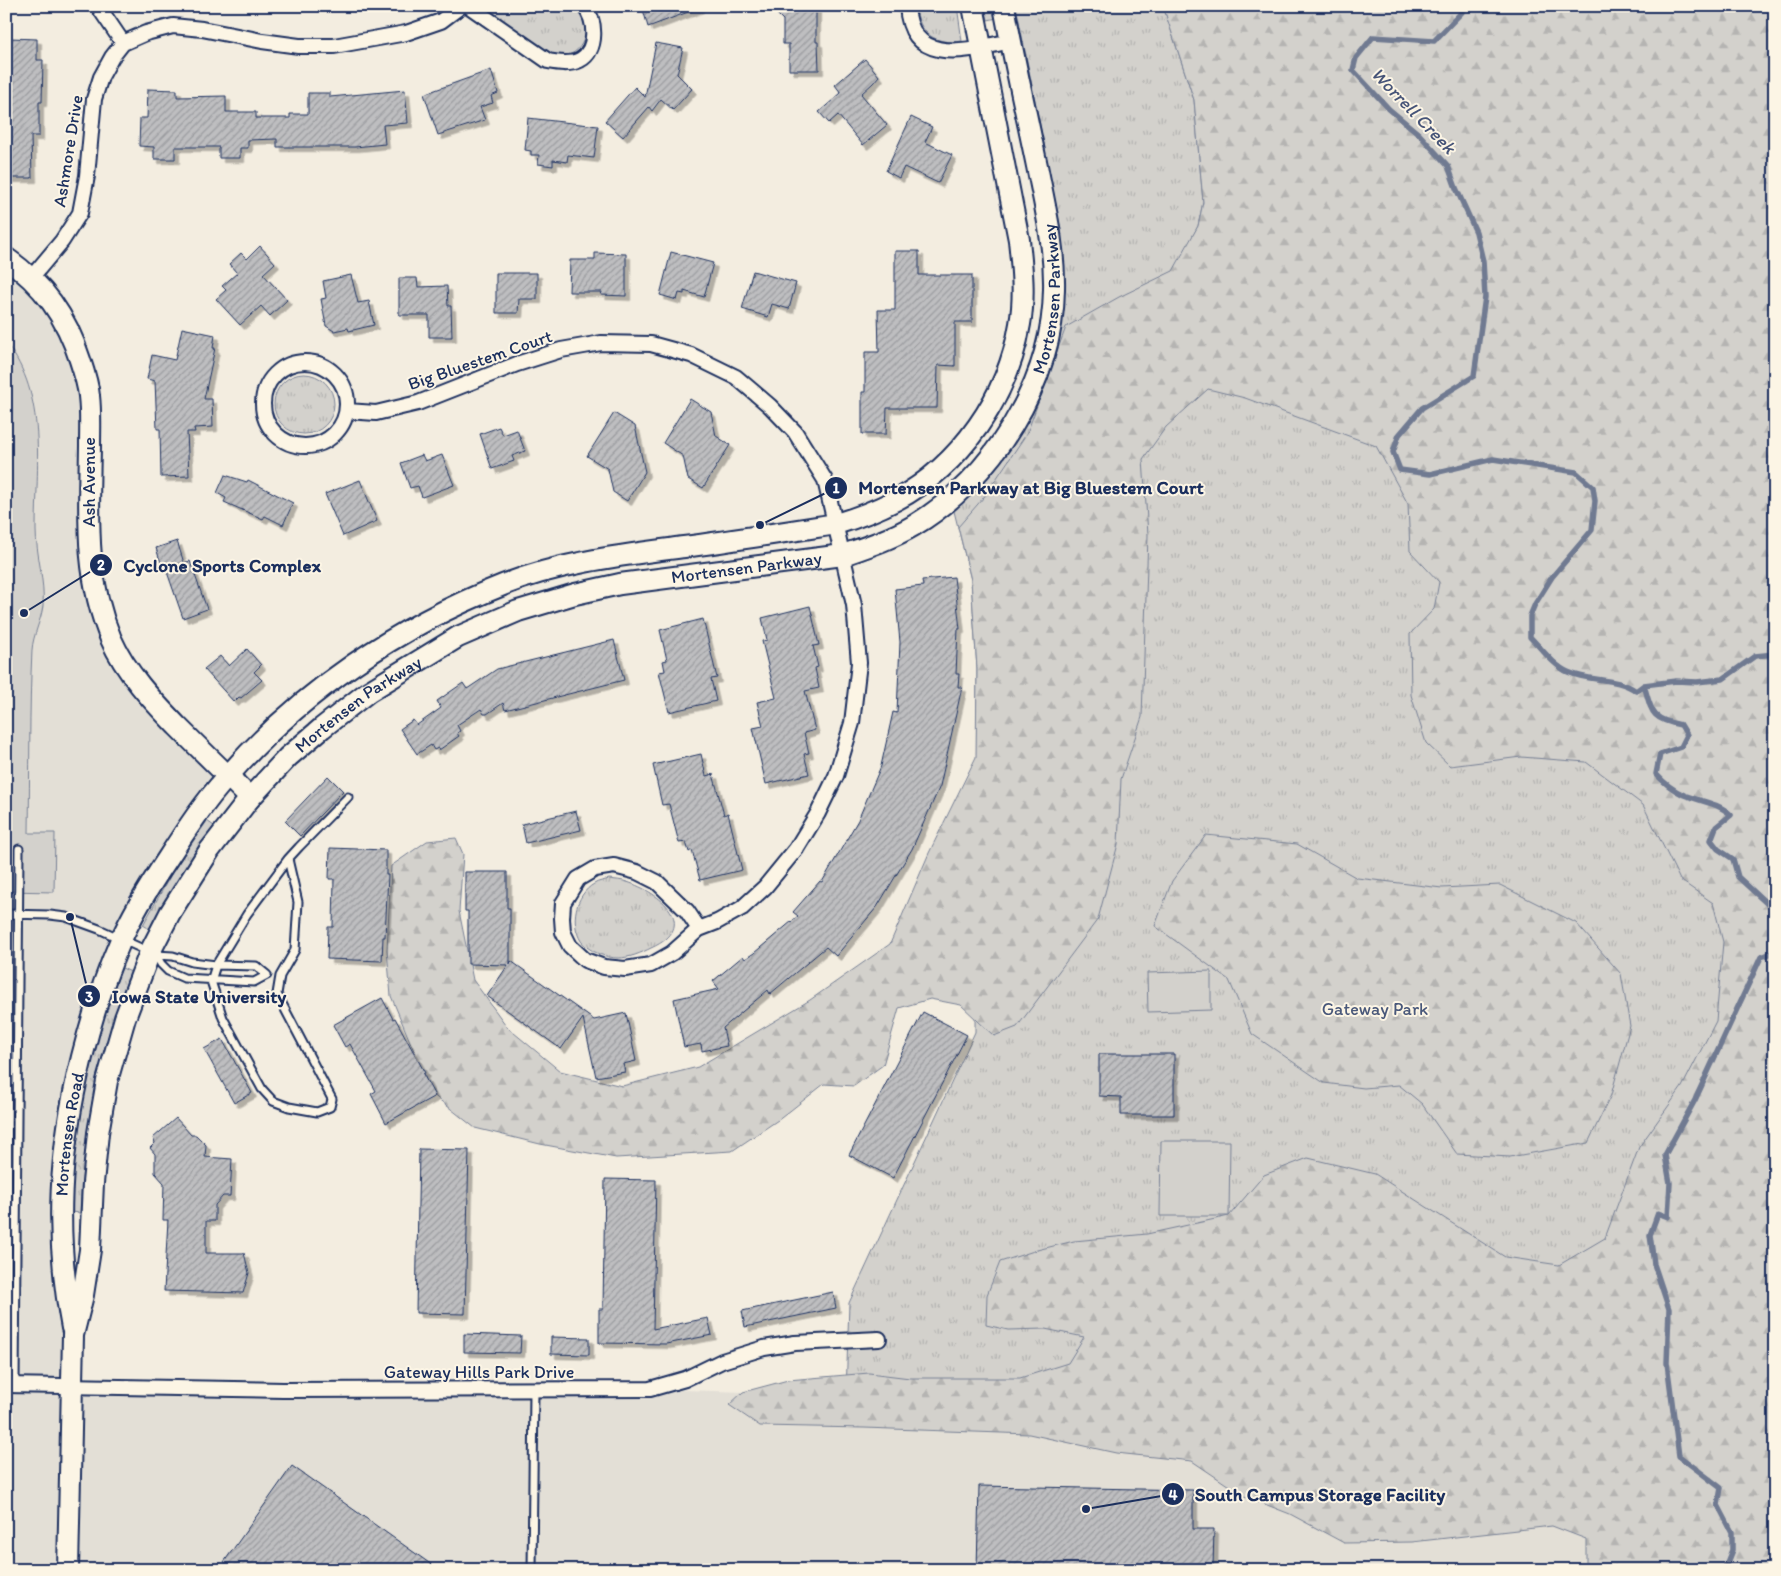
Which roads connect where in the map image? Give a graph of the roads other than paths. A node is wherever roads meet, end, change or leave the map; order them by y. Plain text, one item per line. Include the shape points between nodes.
1 (98, 6) edge
2 (461, 6) edge
3 (469, 6) edge
4 (584, 6) edge
5 (907, 6) edge
6 (973, 6) edge
7 (1004, 6) edge
8 (1011, 41) junction
9 (123, 43) junction
10 (981, 47) junction
11 (6, 258) edge
12 (31, 278) junction
13 (347, 411) junction
14 (836, 524) junction
15 (843, 555) junction
16 (228, 776) junction
17 (348, 797) dead end
18 (250, 798) junction
19 (19, 849) dead end
20 (288, 859) junction
21 (6, 914) edge
22 (19, 914) junction
23 (699, 929) junction
24 (121, 939) junction
25 (153, 954) junction
26 (216, 965) junction
27 (267, 974) junction
28 (280, 976) junction
29 (211, 981) junction
30 (73, 1335) junction
31 (879, 1339) dead end
32 (10, 1385) edge
33 (72, 1386) junction
34 (534, 1391) junction
35 (68, 1570) edge
36 (532, 1570) edge

1 - 9 street
2 - 9 street via 441,21 406,33 334,46 290,45 173,26
3 - 4 street via 548,61 560,64 580,59 589,51 594,29 592,18
5 - 10 street via 912,26 928,45 950,52
6 - 10 street, Mortensen Parkway
7 - 8 street, Mortensen Parkway
8 - 10 street
8 - 15 street, Mortensen Parkway via 1051,236 1054,290 1049,335 1036,379 1016,422 994,453 951,499 912,527
9 - 12 street, Ashmore Drive via 101,77 94,98 80,213
10 - 14 street, Mortensen Parkway via 1019,240 1022,280 1020,323 1009,367 991,408 949,461 896,500
11 - 12 street, Ash Avenue
12 - 16 street, Ash Avenue via 64,319 86,380 90,410 89,545 93,580 111,639 125,666 153,701
13 - 13 street via 334,435 324,442 297,446 284,442 273,433 262,409 262,395 278,370 291,363 305,361 332,371 342,382
13 - 14 street, Big Bluestem Court via 376,412 418,403 561,350 601,342 651,344 691,355 736,377 770,406 795,432 825,480
14 - 15 street, Big Bluestem Court
14 - 16 street, Mortensen Parkway via 611,557 565,566 506,584 430,618 347,669 273,730
15 - 18 street, Mortensen Parkway via 620,584 518,611 458,637 368,692 288,757
15 - 23 street, Big Bluestem Court via 854,605 859,663 852,723 836,776 796,849 765,887 742,908
16 - 18 street, Ash Avenue
16 - 24 street, Mortensen Parkway via 186,830 144,894
17 - 20 lane
18 - 25 street, Mortensen Parkway via 209,851 170,913
19 - 22 lane
20 - 26 lane via 247,914
20 - 28 lane via 298,902 295,950
21 - 22 lane
22 - 24 lane via 66,917
22 - 32 lane
23 - 23 street via 672,953 651,965 625,969 604,967 585,960 570,946 564,932 563,902 578,879 595,869 614,866 657,882 687,911
24 - 25 lane
24 - 30 street, Mortensen Road via 94,1009 66,1133 60,1186 61,1252
25 - 26 lane
25 - 29 lane via 168,971 184,978
25 - 30 street, Mortensen Road via 125,1018 107,1081 98,1133 90,1250
26 - 27 lane via 256,966
26 - 29 lane
27 - 28 lane
27 - 29 lane via 254,982
28 - 29 lane via 277,994 332,1099 330,1107 317,1112 273,1101 262,1089 223,1018
30 - 33 street, Mortensen Road
31 - 34 street, Gateway Hills Park Drive via 795,1343 764,1348 650,1389
32 - 33 street, Gateway Hills Park Drive
33 - 34 street, Gateway Hills Park Drive
33 - 35 street, Mortensen Road
34 - 36 lane

